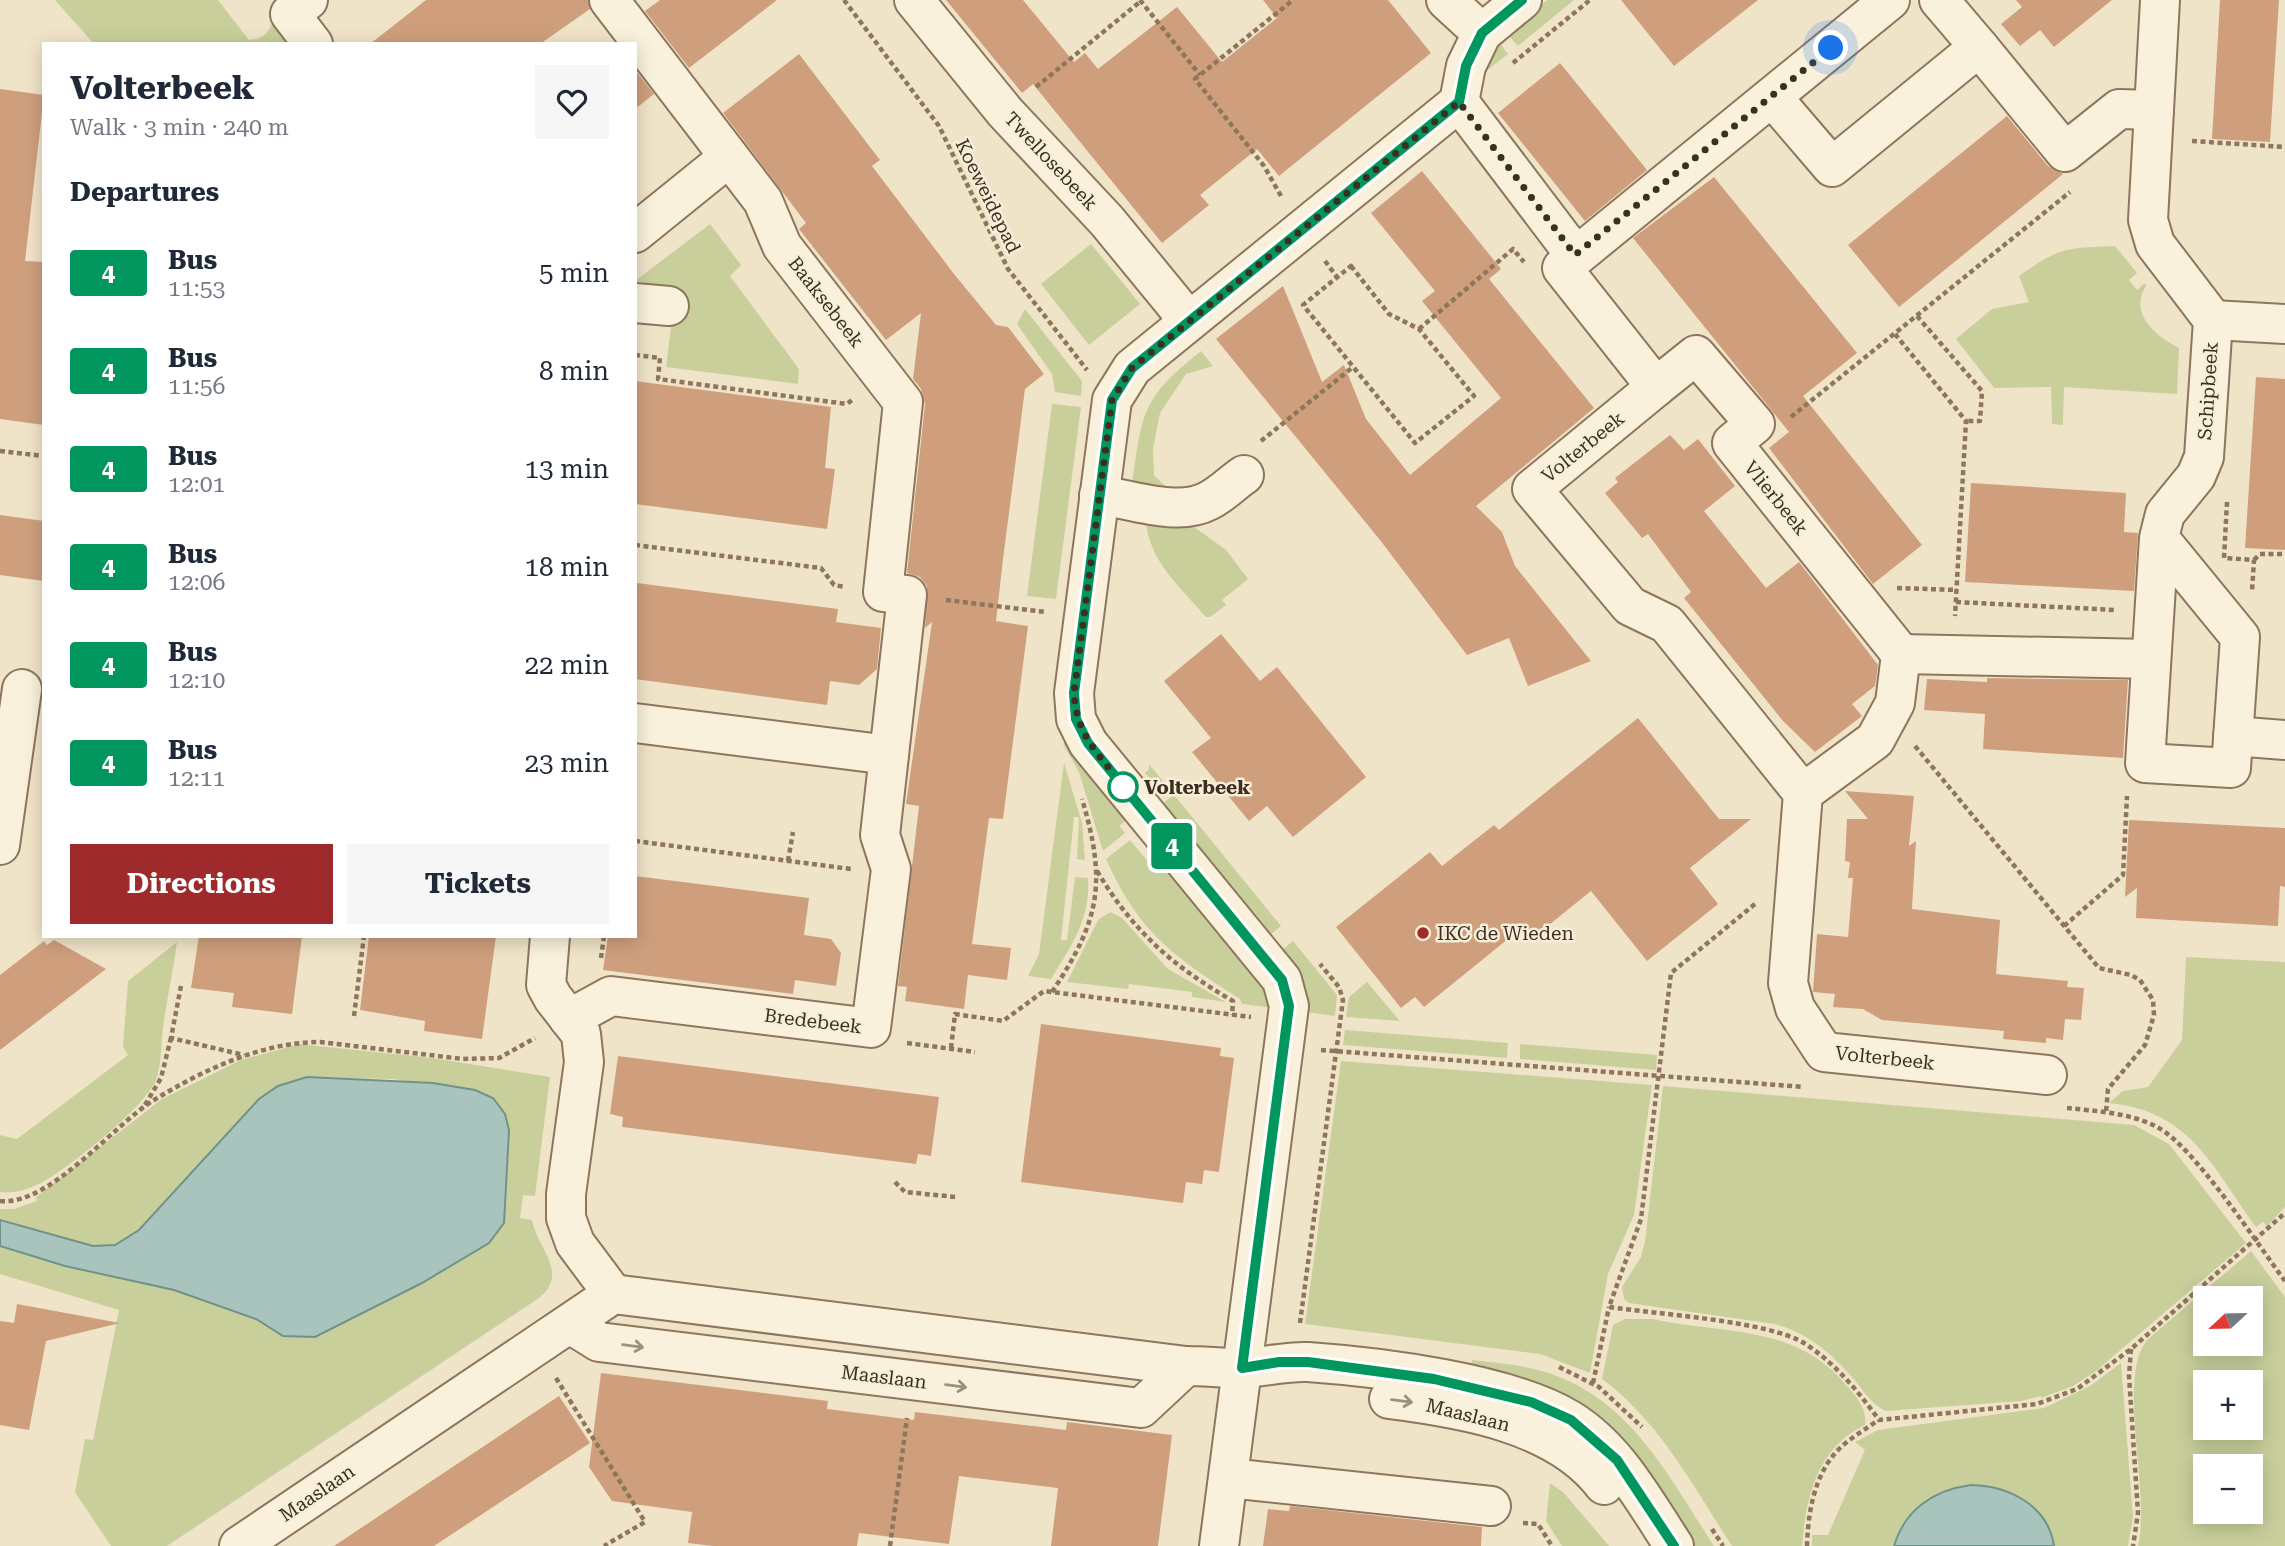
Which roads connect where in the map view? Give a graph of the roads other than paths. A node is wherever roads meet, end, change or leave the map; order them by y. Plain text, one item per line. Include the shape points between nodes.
1 (308, 0) edge
2 (914, 0) edge
3 (1446, 0) edge
4 (1522, 0) edge
5 (1890, 0) edge
6 (1939, 0) edge
7 (2160, 0) edge
8 (619, 13) edge
9 (1482, 33) junction
10 (311, 42) edge
11 (1979, 47) junction
12 (1772, 96) junction
13 (1459, 102) junction
14 (2153, 124) junction
15 (729, 157) junction
16 (637, 231) edge
17 (1569, 262) junction
18 (2213, 320) junction
19 (1189, 321) junction
20 (2285, 324) edge
21 (1657, 387) junction
22 (1250, 460) road end
23 (1099, 495) junction
24 (2159, 538) junction
25 (1901, 654) junction
26 (2151, 659) junction
27 (22, 689) edge
28 (637, 723) edge
29 (2233, 736) junction
30 (2285, 740) edge
31 (889, 755) junction
32 (1803, 793) junction
33 (0, 845) edge
34 (550, 938) edge
35 (569, 1019) junction
36 (2053, 1091) road end
37 (613, 1294) junction
38 (570, 1324) junction
39 (1186, 1366) junction
40 (1242, 1368) junction
41 (1229, 1478) junction
42 (1491, 1506) dead end
43 (239, 1546) edge
44 (1219, 1546) edge
45 (1651, 1546) edge
46 (1674, 1546) edge

1 - 10 street via 290,14
2 - 19 street, Twellosebeek via 1005,112 1107,221
3 - 9 street
4 - 9 street
5 - 12 street
6 - 11 street
7 - 14 street, Schipbeek
8 - 15 street, Baaksebeek
9 - 13 street via 1466,66
11 - 12 street via 1832,167
11 - 14 street via 2065,152 2119,109
12 - 17 street
13 - 17 street
13 - 19 street
14 - 18 street, Schipbeek via 2148,220 2155,244
15 - 16 street
15 - 31 street, Baaksebeek via 763,201 782,246 903,402
17 - 21 street
18 - 20 street
18 - 24 street, Schipbeek via 2204,457 2196,475 2165,514
19 - 23 street via 1132,368 1112,400
21 - 25 street, Vlierbeek via 1696,355 1755,424 1732,443
21 - 32 street, Volterbeek via 1532,489 1630,606 1667,624
22 - 23 street via 1208,501 1194,506
23 - 40 street via 1074,693 1076,719 1088,743 1282,980 1289,1006
24 - 26 street, Schipbeek
24 - 29 street via 2240,637
25 - 26 street
25 - 32 street via 1895,703 1875,740
26 - 29 street, Schipbeek via 2145,763 2231,768
27 - 33 street
28 - 31 street
29 - 30 street
31 - 35 street, Bredebeek via 880,835 891,869 871,1028 611,996
32 - 36 street, Volterbeek via 1788,983 1795,1008 1824,1052
34 - 35 street via 546,985
35 - 37 street via 582,1034 584,1062 566,1218 575,1243
37 - 38 street, Maaslaan
37 - 39 street, Maaslaan
38 -> 39 street, Maaslaan via 599,1342 1141,1408
38 - 43 street, Maaslaan
39 - 40 street, Maaslaan
40 - 41 street
40 -> 45 street, Maaslaan via 1282,1388 1429,1404 1540,1436 1600,1479
40 - 46 street, Maaslaan via 1308,1362 1434,1379 1531,1402 1571,1420 1617,1460
41 - 42 street
41 - 44 street

